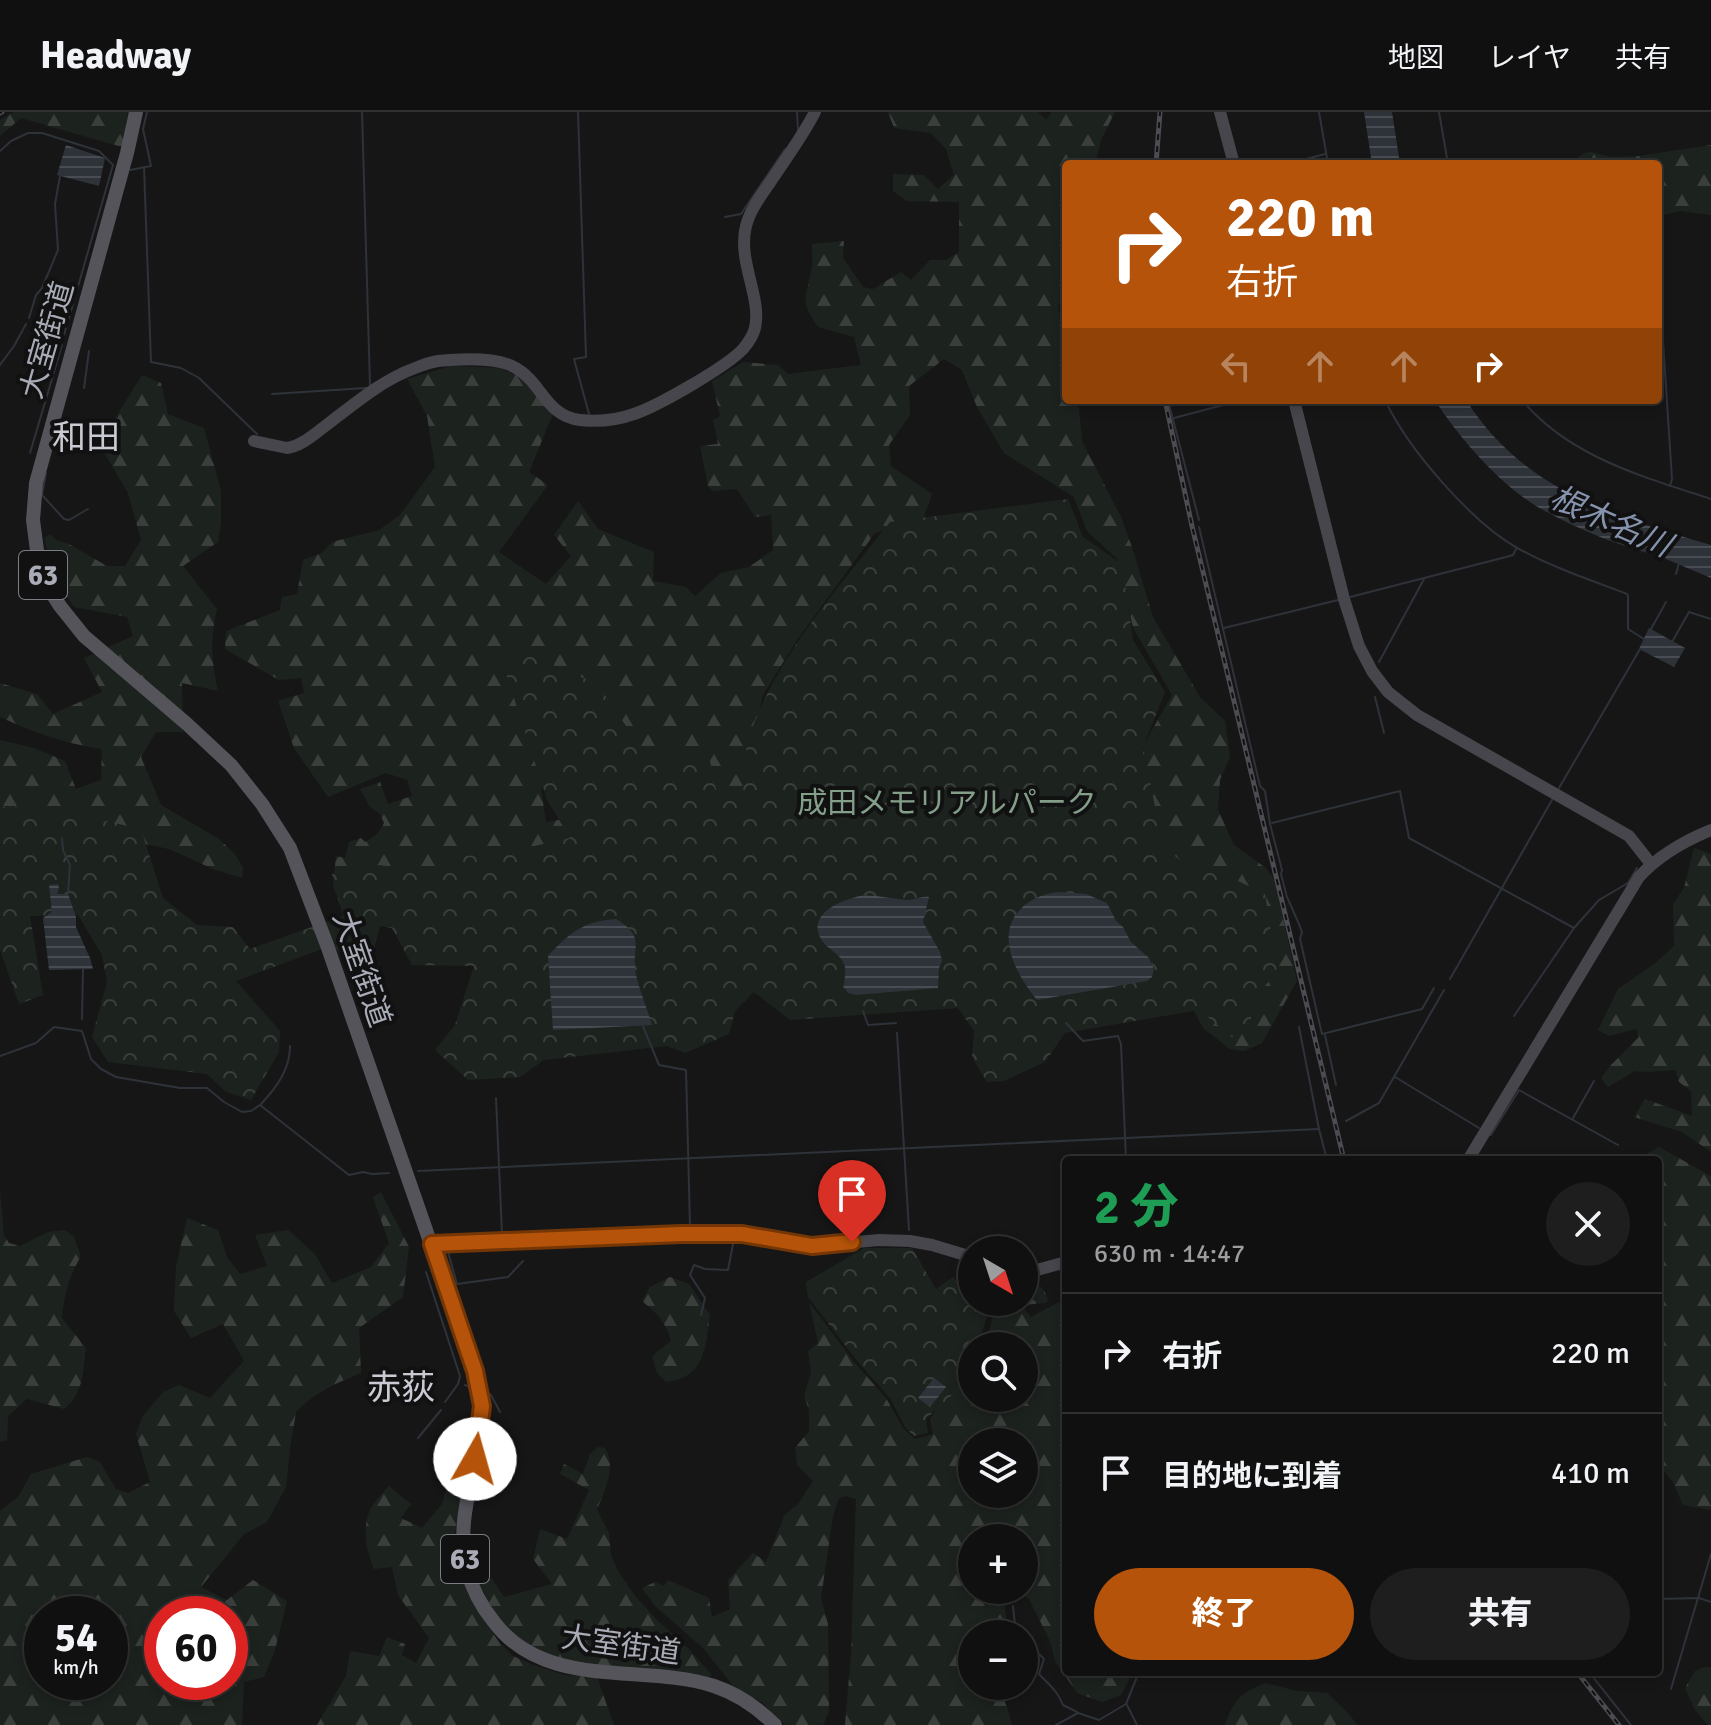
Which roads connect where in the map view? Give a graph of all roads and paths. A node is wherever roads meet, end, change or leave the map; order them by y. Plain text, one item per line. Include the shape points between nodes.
1 (136, 112) edge
2 (815, 112) edge
3 (1220, 112) edge
4 (1233, 160) edge
5 (1295, 404) edge
6 (254, 441) dead end
7 (1711, 830) edge
8 (1651, 864) junction
9 (1470, 1156) edge
10 (432, 1244) junction
11 (958, 1253) edge
12 (1062, 1263) edge
13 (1038, 1270) edge
14 (775, 1725) edge

1 - 10 main road, 大室街道 / 63 via 40,462 33,520 38,558 54,597 84,636 231,765 283,836
2 - 6 street via 746,227 744,252 755,329 734,356 696,381 635,414 580,420 555,411 525,375 506,363 435,361 368,392 293,448
3 - 4 street
5 - 8 street via 1351,623 1365,659 1388,692 1417,715 1629,836
7 - 8 street
8 - 9 street
10 - 11 street via 742,1234 812,1246 910,1241
10 - 14 main road, 大室街道 / 63 via 482,1406 463,1525 463,1549 480,1605 509,1640 541,1659 715,1686 749,1702
12 - 13 street

